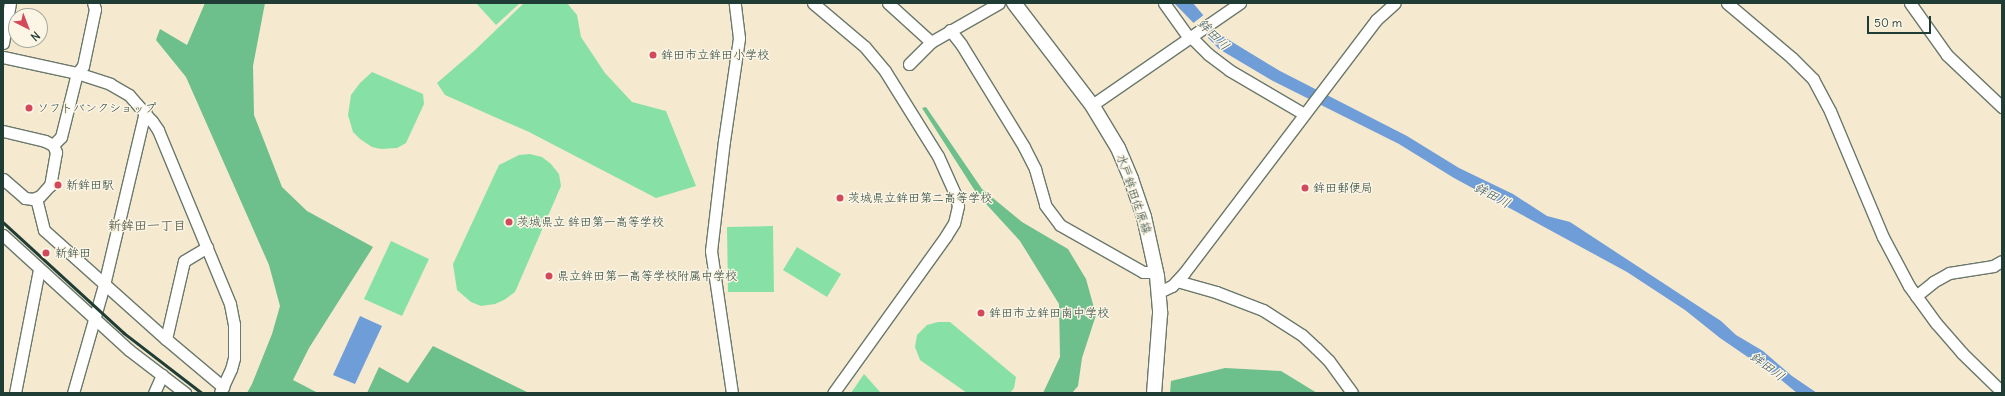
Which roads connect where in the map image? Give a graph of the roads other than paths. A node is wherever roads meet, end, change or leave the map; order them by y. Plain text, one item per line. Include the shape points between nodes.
1 (10, 3) edge
2 (93, 3) edge
3 (735, 3) edge
4 (813, 3) edge
5 (888, 3) edge
6 (999, 3) edge
7 (1014, 3) edge
8 (1164, 3) edge
9 (1240, 3) edge
10 (1395, 3) edge
11 (1727, 3) edge
12 (1910, 3) edge
13 (950, 30) junction
14 (1191, 36) junction
15 (931, 42) junction
16 (3, 43) edge
17 (3, 57) edge
18 (909, 64) dead end
19 (77, 73) junction
20 (1092, 105) junction
21 (2002, 107) edge
22 (145, 111) junction
23 (1305, 112) junction
24 (3, 131) edge
25 (53, 145) junction
26 (3, 179) edge
27 (36, 198) junction
28 (3, 236) edge
29 (207, 247) junction
30 (2002, 261) edge
31 (39, 268) junction
32 (1157, 272) junction
33 (1177, 281) junction
34 (104, 285) junction
35 (1159, 292) junction
36 (1916, 296) junction
37 (93, 318) junction
38 (166, 339) junction
39 (162, 375) junction
40 (221, 390) edge
41 (2002, 392) edge
42 (15, 393) edge
43 (72, 393) edge
44 (154, 393) edge
45 (186, 393) edge
46 (732, 393) edge
47 (833, 393) edge
48 (1154, 393) edge
49 (1352, 393) edge

1 - 16 street
2 - 19 street via 95,9 83,66
3 - 46 street via 739,38 711,251
4 - 47 street via 865,48 885,71 938,156 949,178 958,206 954,223 946,236
5 - 15 street
6 - 13 street
7 - 20 main road, 水戸鉾田佐原線
8 - 14 street
9 - 14 street
10 - 23 street via 1376,20
11 - 36 street via 1813,79 1830,111 1889,250
12 - 21 street via 1947,55
13 - 15 street
13 - 32 street via 1024,147 1035,169 1045,205 1056,220 1066,229 1144,272
14 - 20 street
14 - 23 street via 1208,54 1230,70
15 - 18 street
17 - 19 street
19 - 22 street via 118,88
19 - 25 street via 61,137
20 - 32 main road, 水戸鉾田佐原線 via 1118,148 1131,179 1144,217
22 - 29 street via 158,130
22 - 34 street
23 - 33 street
24 - 25 street
25 - 27 street via 56,152 50,185
26 - 27 street via 25,198
27 - 34 street via 44,230
28 - 31 street
29 - 38 street via 184,261
29 - 40 street via 226,294 234,324 234,358
30 - 36 street via 1993,266 1949,273
31 - 37 street
31 - 42 street
32 - 35 main road, 水戸鉾田佐原線
33 - 35 street via 1168,289
33 - 49 street via 1216,292 1263,310 1302,335 1329,361
34 - 37 street
34 - 38 street
35 - 48 main road, 水戸鉾田佐原線 via 1160,321
36 - 41 street via 1962,353
37 - 39 street
37 - 43 street
38 - 40 street
39 - 44 street
39 - 45 street

